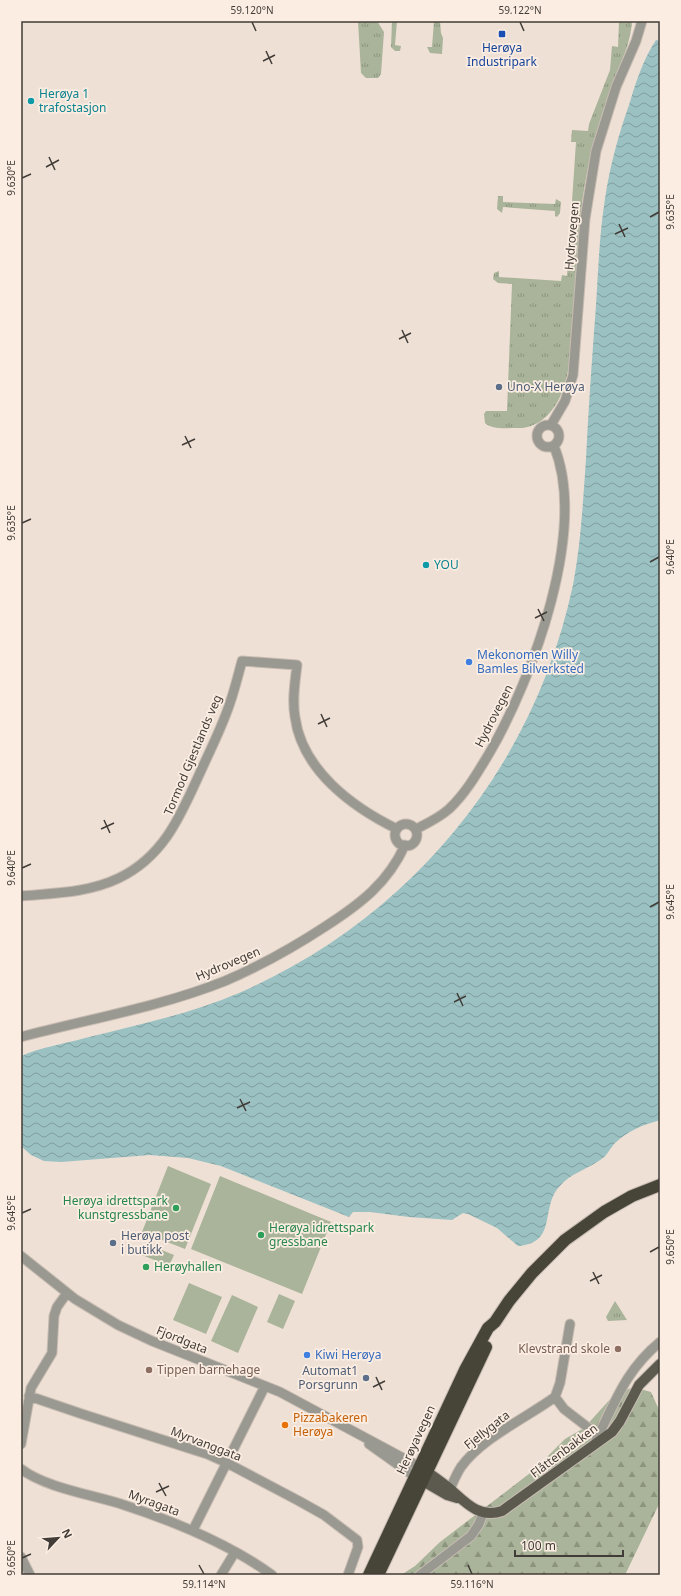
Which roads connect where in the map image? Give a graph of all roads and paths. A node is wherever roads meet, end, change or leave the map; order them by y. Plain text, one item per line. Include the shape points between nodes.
1 (635, 21) edge
2 (642, 21) edge
3 (630, 50) junction
4 (551, 425) junction
5 (554, 446) junction
6 (397, 829) junction
7 (416, 829) junction
8 (405, 845) junction
9 (21, 896) edge
10 (21, 1037) edge
11 (660, 1185) edge
12 (21, 1256) edge
13 (67, 1293) junction
14 (570, 1324) dead end
15 (660, 1342) edge
16 (660, 1364) edge
17 (266, 1386) junction
18 (30, 1396) junction
19 (555, 1397) junction
20 (598, 1436) junction
21 (21, 1444) edge
22 (594, 1446) junction
23 (227, 1463) junction
24 (21, 1470) edge
25 (421, 1474) junction
26 (448, 1492) junction
27 (483, 1513) junction
28 (193, 1530) junction
29 (235, 1552) junction
30 (21, 1557) edge
31 (30, 1575) edge
32 (221, 1575) edge
33 (272, 1575) edge
34 (348, 1575) edge
35 (369, 1575) edge
36 (378, 1575) edge
37 (420, 1575) edge

1 - 3 street, Hydrovegen
2 - 3 street, Hydrovegen via 639,34
3 - 4 street, Hydrovegen via 607,111 592,166 584,219 573,375 565,401
4 - 5 street via 560,434
4 - 5 street via 539,429 538,440 543,446
5 - 7 street, Hydrovegen via 564,479 565,512 554,586 541,638 512,713 472,782 450,808 436,819
6 - 7 street via 406,824
6 - 8 street via 397,841
6 - 9 street, Tormod Gjestlands veg via 343,794 323,776 308,754 294,716 297,665 242,661 227,713 213,746 174,829 156,852 135,869 103,885 78,891
7 - 8 street via 417,836 414,842
8 - 10 street, Hydrovegen via 388,876 359,903 310,937 255,967 187,994
11 - 25 highway, Herøyavegen via 632,1196 604,1212 565,1240 524,1282 496,1322 488,1328 472,1356
12 - 13 street, Fjordgata
13 - 17 street, Fjordgata via 134,1333
13 - 18 street via 54,1316 52,1353 33,1384
14 - 19 street via 560,1383
15 - 20 street via 630,1372
16 - 22 main road, Flåttenbakken via 639,1385 615,1429
17 - 23 street
17 - 25 street, Fjordgata via 317,1411
18 - 21 street
18 - 23 street, Myrvanggata
19 - 20 street via 564,1409
19 - 26 street, Fjellygata via 518,1420 474,1454 462,1467
20 - 22 street
22 - 27 main road, Flåttenbakken via 507,1509 494,1514
23 - 28 street
23 - 34 street, Myrvanggata via 324,1516 350,1534 358,1544
24 - 28 street, Myragata via 35,1478 124,1505
25 - 26 main road
25 - 35 highway, Herøyavegen
25 - 36 highway, Herøyavegen
26 - 27 main road
27 - 37 street via 471,1536
28 - 29 street, Myragata
29 - 32 street
29 - 33 street, Myragata
30 - 31 street

